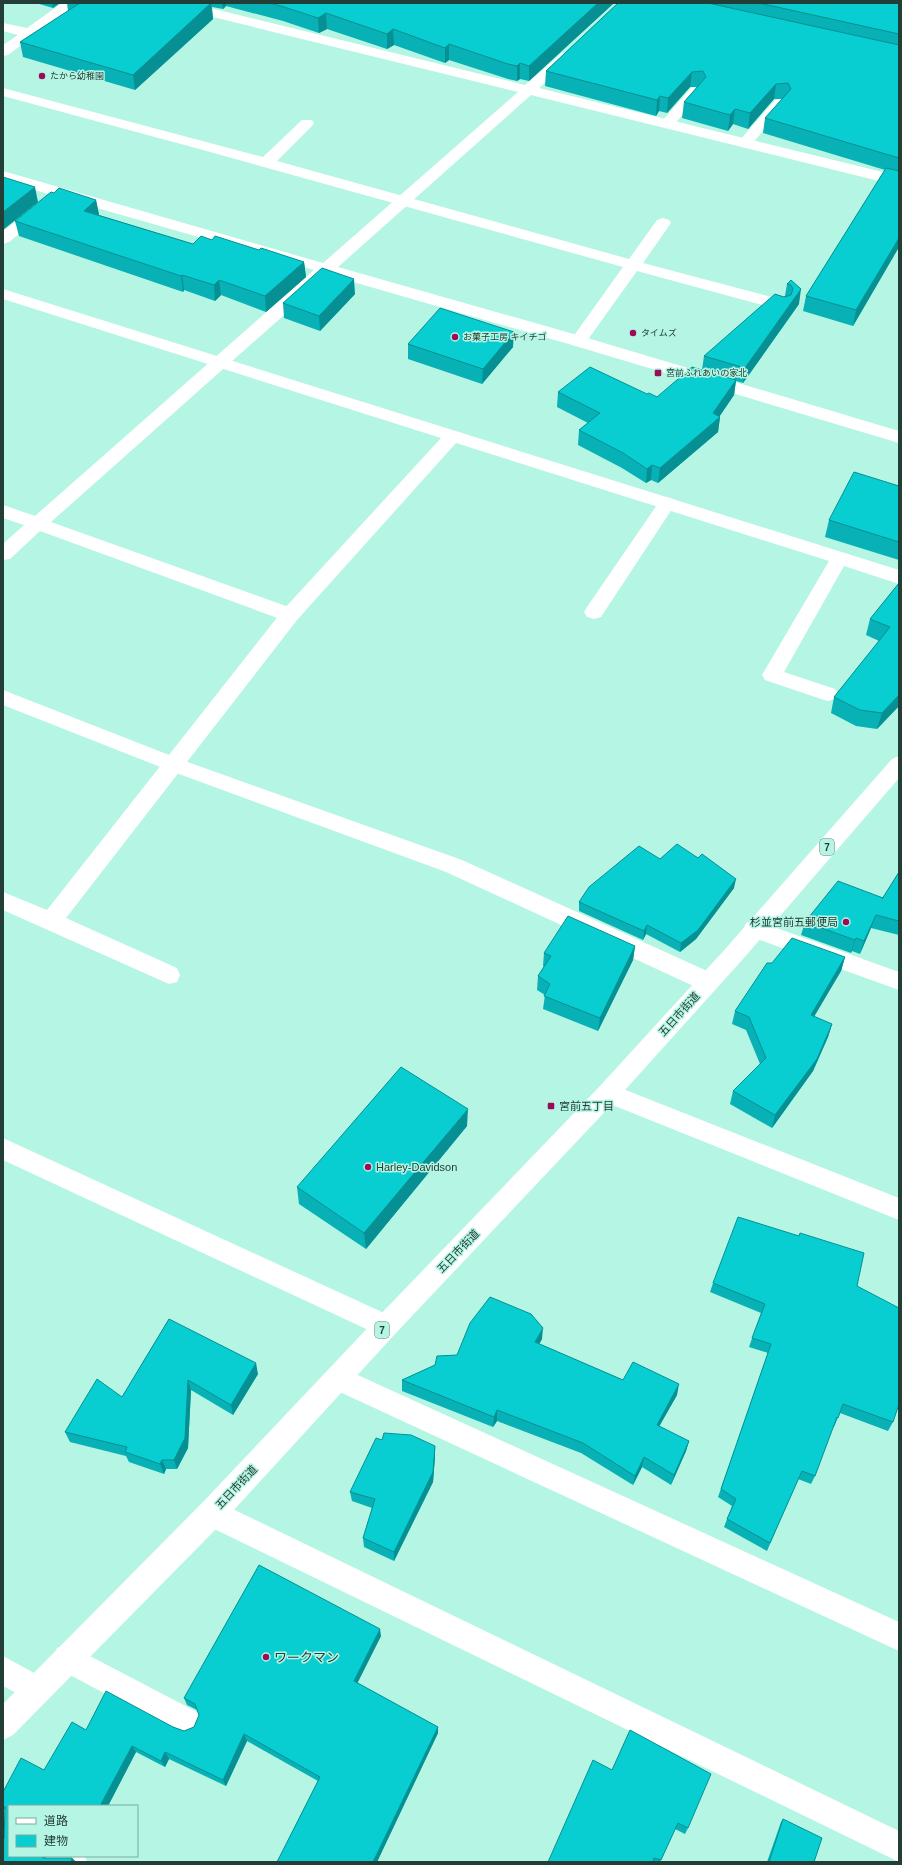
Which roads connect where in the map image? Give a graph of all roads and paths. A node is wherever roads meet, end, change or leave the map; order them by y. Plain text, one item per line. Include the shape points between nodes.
1 (71, 3) edge
2 (173, 3) edge
3 (3, 27) edge
4 (28, 33) junction
5 (580, 44) edge
6 (3, 52) edge
7 (530, 91) junction
8 (696, 91) edge
9 (3, 92) edge
10 (780, 102) edge
11 (306, 123) dead end
12 (667, 124) junction
13 (745, 143) junction
14 (266, 163) junction
15 (3, 176) edge
16 (899, 181) edge
17 (61, 193) junction
18 (403, 201) junction
19 (663, 224) dead end
20 (3, 239) edge
21 (632, 266) junction
22 (325, 269) junction
23 (3, 294) edge
24 (781, 304) edge
25 (578, 341) junction
26 (220, 362) junction
27 (453, 436) junction
28 (899, 437) edge
29 (667, 504) junction
30 (3, 511) edge
31 (36, 523) junction
32 (3, 554) edge
33 (840, 558) junction
34 (899, 577) edge
35 (594, 612) dead end
36 (290, 615) junction
37 (828, 694) dead end
38 (3, 697) edge
39 (899, 764) edge
40 (175, 765) junction
41 (3, 901) edge
42 (51, 921) junction
43 (754, 929) junction
44 (169, 975) dead end
45 (899, 981) edge
46 (708, 982) junction
47 (608, 1093) junction
48 (3, 1150) edge
49 (899, 1209) edge
50 (386, 1326) junction
51 (338, 1378) junction
52 (212, 1513) junction
53 (899, 1637) edge
54 (67, 1658) junction
55 (3, 1670) edge
56 (37, 1690) junction
57 (187, 1722) dead end
58 (3, 1725) edge
59 (899, 1847) edge
60 (63, 1857) edge
61 (72, 1862) edge

1 - 4 street
2 - 7 street
3 - 4 street
4 - 6 street
5 - 7 street
7 - 12 street
7 - 18 street
8 - 12 street
9 - 14 street via 137,126
10 - 13 street
11 - 14 street
12 - 13 street
13 - 16 street
14 - 18 street
15 - 17 street
17 - 20 street
17 - 22 street
18 - 21 street
18 - 22 street
19 - 21 street
21 - 24 street
21 - 25 street
22 - 25 street
22 - 26 street
23 - 26 street
25 - 28 street
26 - 27 street
26 - 31 street
27 - 29 street
27 - 36 street
29 - 33 street
29 - 35 street
30 - 31 street
31 - 32 street
31 - 36 street
33 - 34 street
33 - 37 street via 772,675
36 - 40 street
38 - 40 street
39 - 43 street, 五日市街道 / 7
40 - 42 street
40 - 46 street via 454,866
41 - 42 street
42 - 44 street
43 - 45 street
43 - 46 street, 五日市街道 / 7
46 - 47 street, 五日市街道 / 7
47 - 49 street
47 - 50 street, 五日市街道 / 7
48 - 50 street
50 - 51 street, 五日市街道 / 7
51 - 52 street, 五日市街道 / 7
51 - 53 street
52 - 54 street, 五日市街道 / 7
52 - 59 street
54 - 56 street, 五日市街道 / 7
54 - 57 street
55 - 56 street
56 - 58 street, 五日市街道 / 7
60 - 61 street

